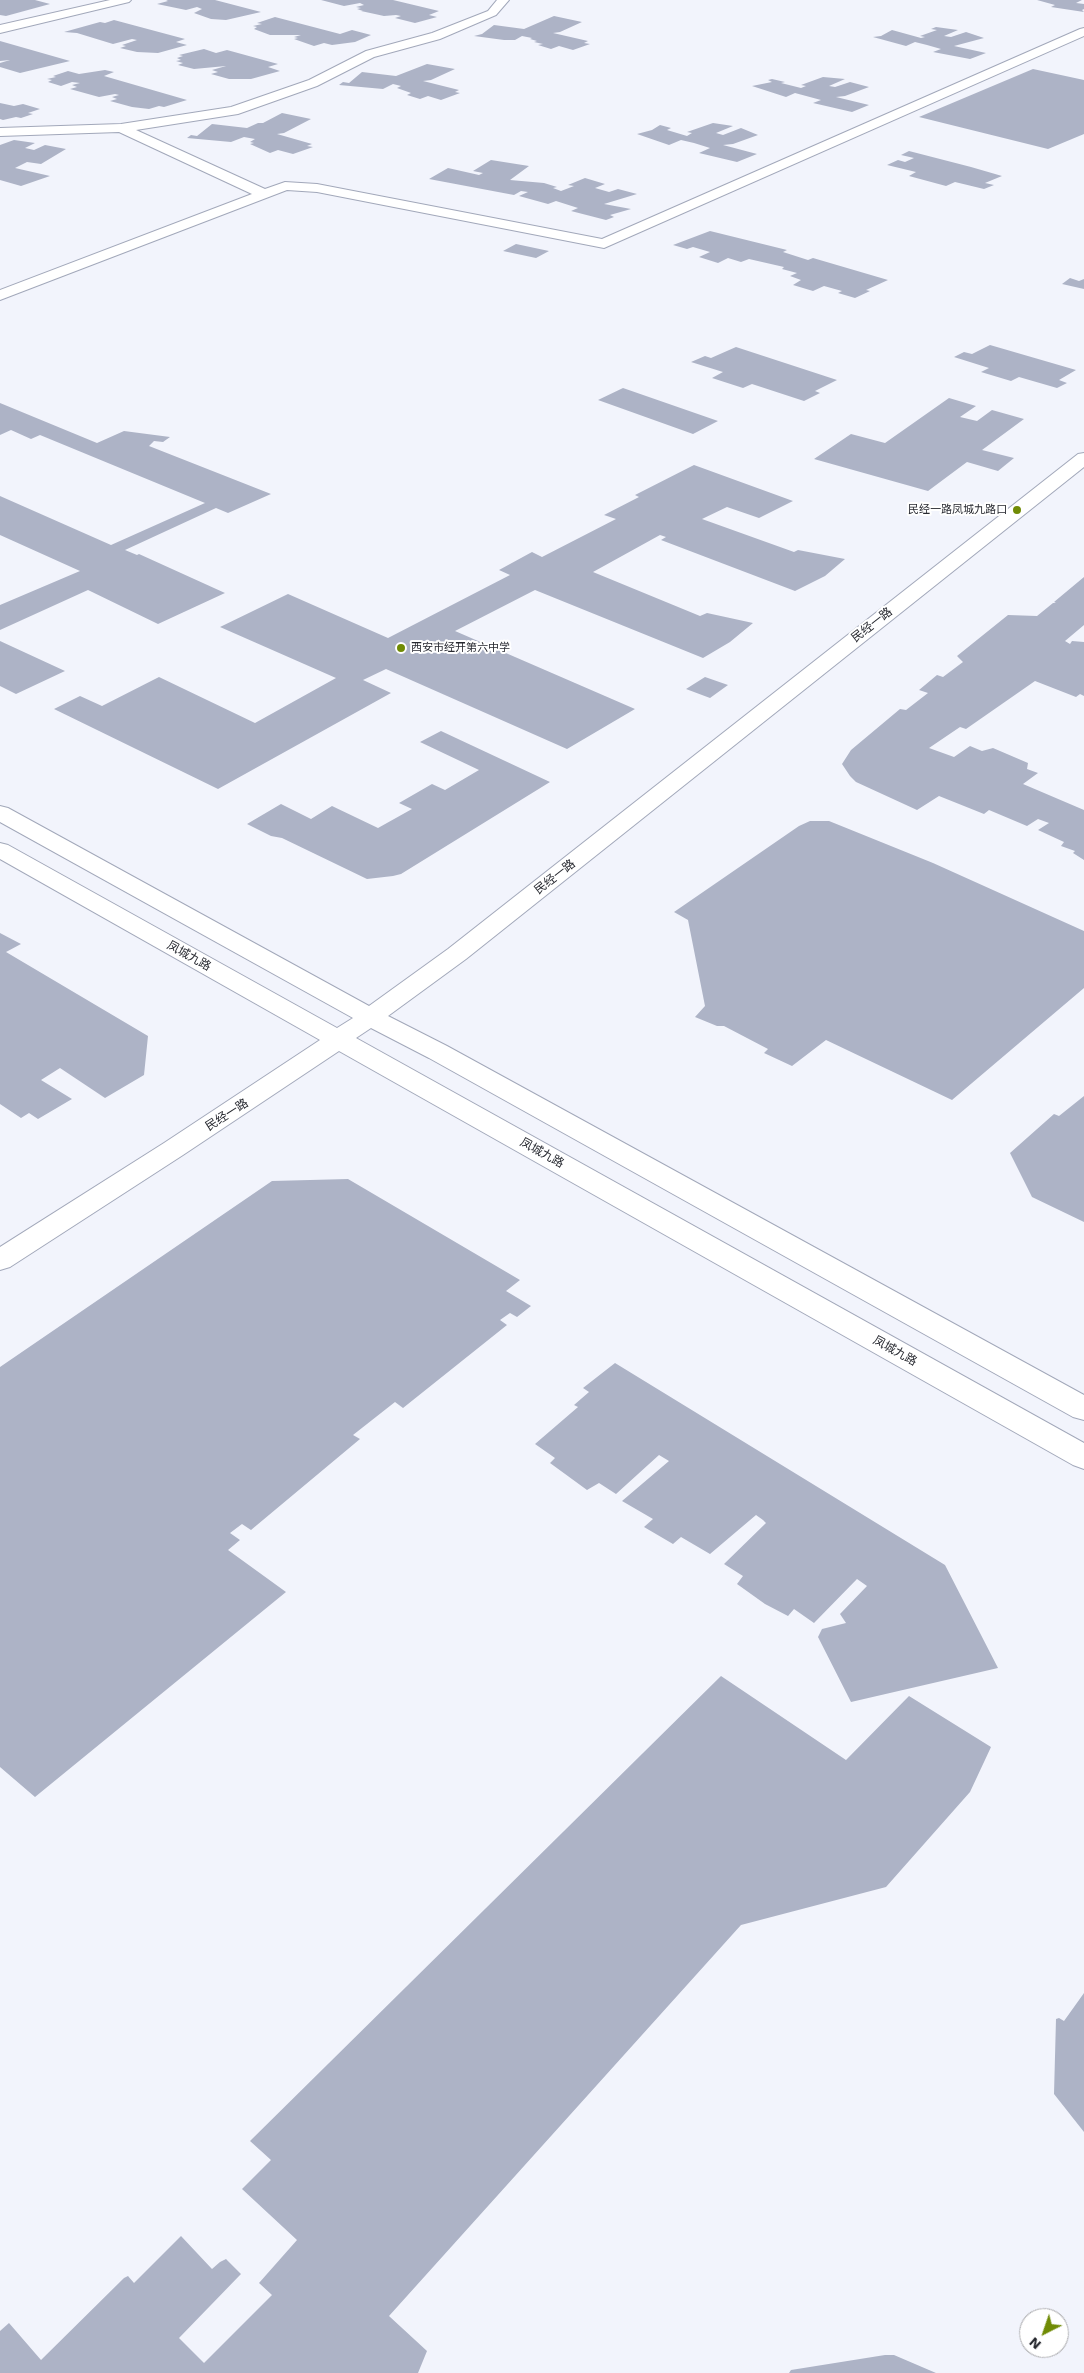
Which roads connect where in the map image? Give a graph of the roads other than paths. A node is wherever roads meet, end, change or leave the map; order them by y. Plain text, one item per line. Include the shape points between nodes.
1 (125, 0) edge
2 (502, 0) edge
3 (0, 28) edge
4 (1084, 32) edge
5 (121, 128) junction
6 (0, 132) edge
7 (264, 194) junction
8 (0, 295) edge
9 (1084, 458) edge
10 (0, 813) edge
11 (0, 850) edge
12 (372, 1018) junction
13 (340, 1040) junction
14 (0, 1260) edge
15 (1084, 1410) edge
16 (1084, 1457) edge

1 - 3 street
2 - 5 street via 492,13 436,36 370,54 313,83 233,112
4 - 7 street via 604,244 317,188 285,186
5 - 6 street
5 - 7 street
7 - 8 street
9 - 12 street, 民经一路
10 - 12 street
11 - 13 street, 凤城九路
12 - 13 street, 民经一路
12 - 15 street
13 - 14 street, 民经一路
13 - 16 street, 凤城九路

